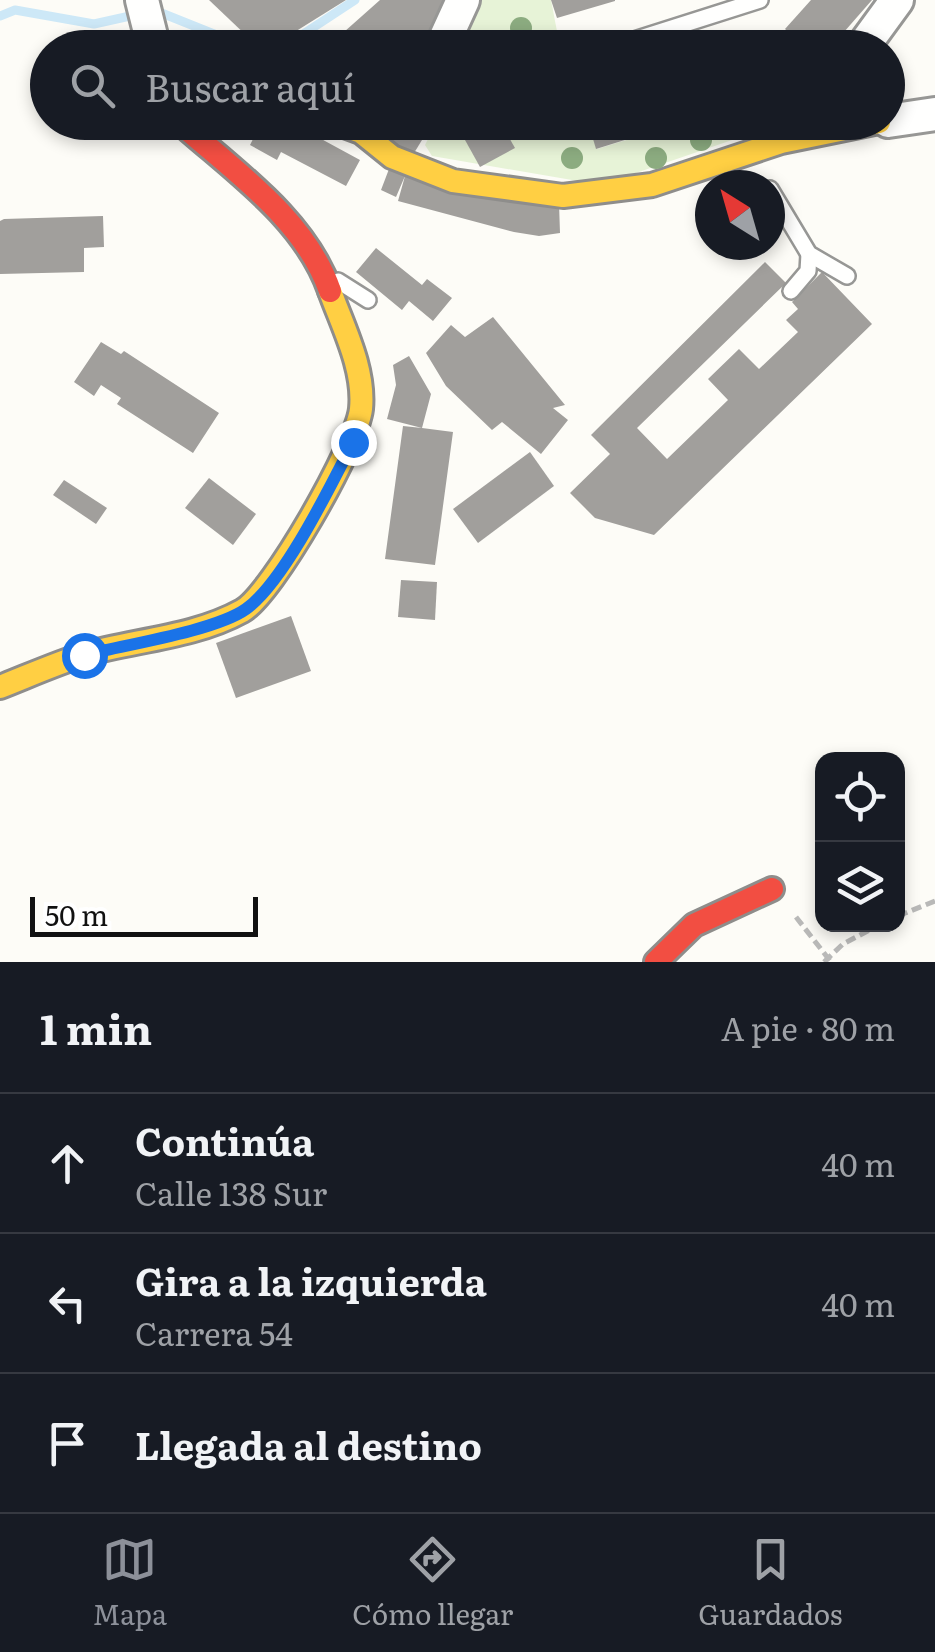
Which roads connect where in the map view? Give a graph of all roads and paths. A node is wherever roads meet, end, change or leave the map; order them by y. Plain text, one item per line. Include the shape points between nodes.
1 (760, 0) edge
2 (897, 0) edge
3 (461, 6) edge
4 (450, 30) edge
5 (666, 30) edge
6 (875, 30) edge
7 (935, 114) edge
8 (905, 118) edge
9 (200, 140) edge
10 (368, 140) edge
11 (773, 140) edge
12 (748, 153) junction
13 (758, 170) edge
14 (785, 214) edge
15 (288, 253) dead end
16 (809, 254) junction
17 (323, 271) junction
18 (846, 276) dead end
19 (791, 291) dead end
20 (368, 300) dead end
21 (0, 686) edge
22 (772, 888) joint
23 (935, 900) edge
24 (905, 913) edge
25 (869, 932) edge
26 (828, 960) edge
27 (656, 962) edge

1 - 5 lane
2 - 6 street
3 - 4 street
7 - 8 street
9 - 17 street via 283,214
10 - 12 street via 453,181 563,196 652,185
11 - 12 street
12 - 13 lane
14 - 16 lane
15 - 17 lane
16 - 18 lane
16 - 19 lane via 808,271
17 - 20 lane
17 - 21 street via 360,376 361,408 353,442 246,610
22 - 26 path
22 - 27 street via 710,911
23 - 24 path
25 - 26 path

